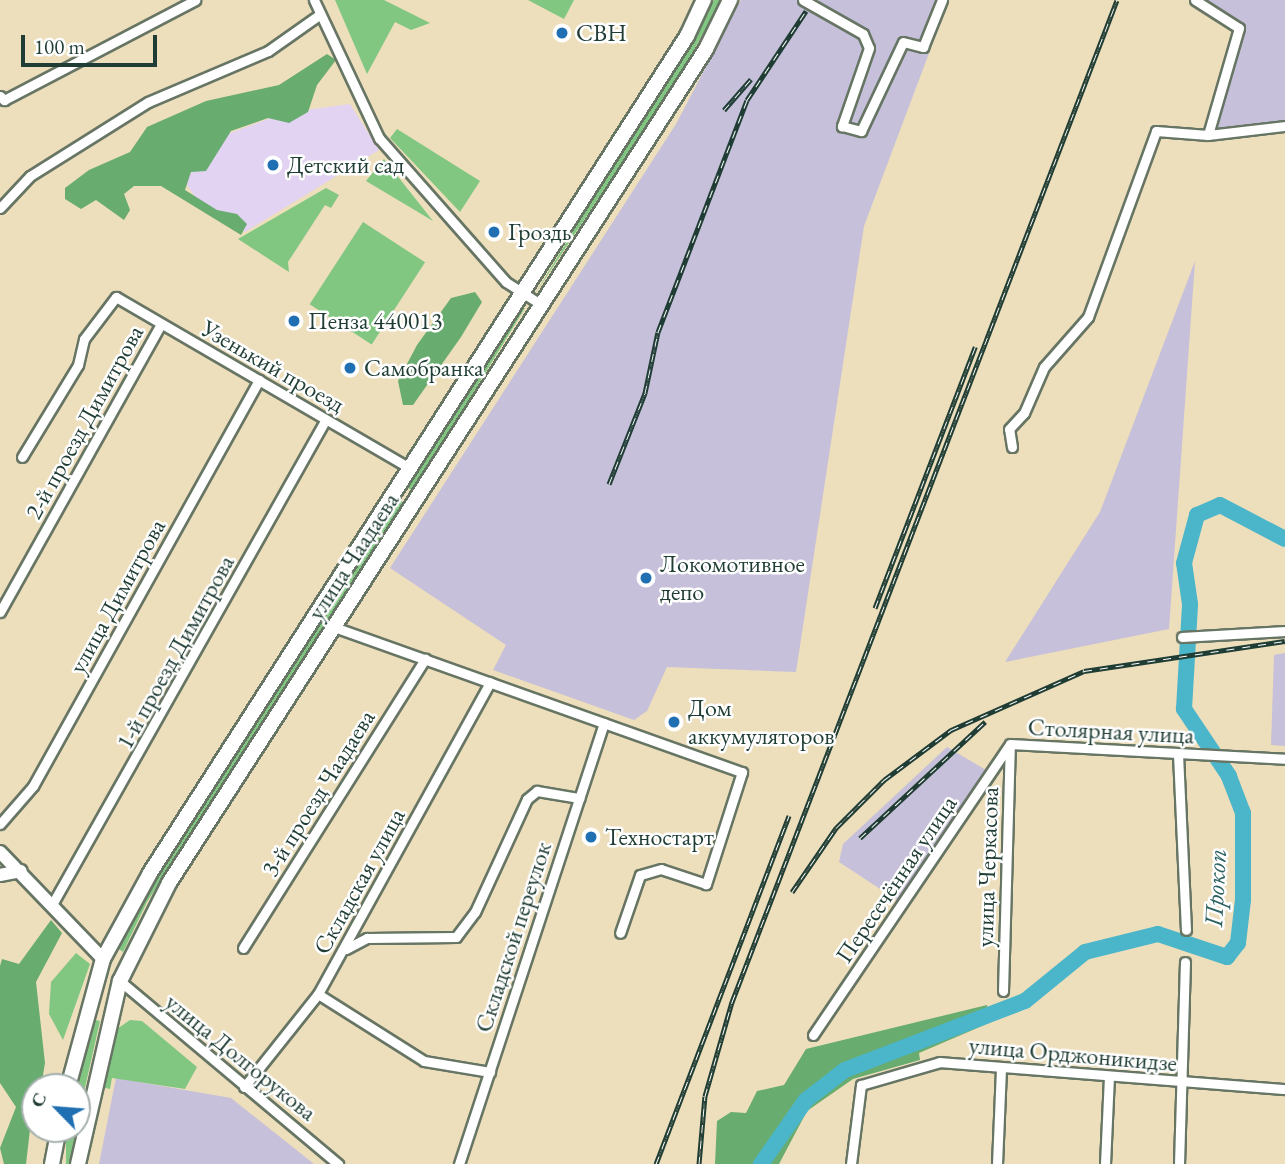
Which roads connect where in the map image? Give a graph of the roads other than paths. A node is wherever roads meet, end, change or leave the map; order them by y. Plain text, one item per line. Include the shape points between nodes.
1 (195, 0) edge
2 (314, 0) edge
3 (704, 0) edge
4 (730, 0) edge
5 (803, 0) edge
6 (942, 0) edge
7 (1195, 0) edge
8 (320, 15) junction
9 (0, 96) edge
10 (1285, 126) edge
11 (1208, 135) junction
12 (0, 208) edge
13 (523, 293) junction
14 (542, 305) junction
15 (161, 324) junction
16 (259, 380) junction
17 (326, 419) junction
18 (1012, 447) dead end
19 (22, 457) dead end
20 (411, 469) junction
21 (0, 612) edge
22 (334, 627) junction
23 (1285, 631) edge
24 (1182, 637) dead end
25 (425, 659) junction
26 (490, 682) junction
27 (604, 723) junction
28 (1010, 744) junction
29 (1178, 754) junction
30 (1285, 759) edge
31 (579, 798) junction
32 (0, 824) edge
33 (0, 852) edge
34 (21, 871) junction
35 (0, 875) edge
36 (54, 901) junction
37 (1186, 930) dead end
38 (620, 933) dead end
39 (243, 948) dead end
40 (344, 950) junction
41 (103, 959) junction
42 (1185, 961) dead end
43 (120, 981) junction
44 (1003, 991) dead end
45 (318, 994) junction
46 (813, 1035) dead end
47 (1001, 1069) junction
48 (490, 1072) junction
49 (72, 1073) edge
50 (1109, 1077) junction
51 (1181, 1082) junction
52 (244, 1087) junction
53 (1285, 1089) edge
54 (56, 1143) edge
55 (52, 1164) edge
56 (78, 1164) edge
57 (338, 1164) edge
58 (459, 1164) edge
59 (851, 1164) edge
60 (997, 1164) edge
61 (1105, 1164) edge
62 (1178, 1164) edge

1 - 9 street via 4,100
2 - 8 street
3 - 13 main road, улица Чаадаева
4 - 14 main road, улица Чаадаева via 706,49
5 - 6 street via 863,34 869,48 842,126 861,131 903,42 923,47
7 - 11 street via 1239,28
8 - 12 street via 268,51 148,102 30,176
8 - 13 street via 379,138 506,282
10 - 11 street
11 - 18 street via 1156,131 1088,317 1044,367 1024,412 1009,429
13 - 14 street
13 - 20 main road, улица Чаадаева
14 - 22 main road, улица Чаадаева
15 - 16 street, Узенький проезд
15 - 19 street, Узенький проезд via 116,297 84,340 78,365
15 - 21 street, 2-й проезд Димитрова
16 - 17 street, Узенький проезд
16 - 32 street, улица Димитрова via 33,786
17 - 20 street, Узенький проезд
17 - 36 street, 1-й проезд Димитрова
20 - 41 main road, улица Чаадаева via 150,873
22 - 25 street
22 - 43 main road, улица Чаадаева via 169,883
23 - 24 street
25 - 26 street
25 - 39 street, 3-й проезд Чаадаева
26 - 27 street
26 - 40 street, Складская улица
27 - 31 street, Складской переулок
27 - 38 street via 742,772 706,884 661,869 640,875
28 - 29 street, Столярная улица
28 - 44 street, улица Черкасова
28 - 46 street, Пересечённая улица
29 - 30 street, Столярная улица
29 - 37 street
31 - 40 street via 537,791 527,799 475,912 456,937 367,938
31 - 48 street, Складской переулок
33 - 34 main road
34 - 35 main road
34 - 36 main road
36 - 41 main road
40 - 45 street, Складская улица
41 - 43 main road
41 - 49 main road, улица Чаадаева
42 - 51 street
43 - 52 street, улица Долгорукова
43 - 56 main road, улица Чаадаева
45 - 48 street via 424,1061
45 - 52 street, Складская улица
47 - 50 street, улица Орджоникидзе
47 - 59 street, улица Орджоникидзе via 940,1062 861,1085
47 - 60 street
48 - 58 street, Складской переулок
50 - 51 street, улица Орджоникидзе
50 - 61 street
51 - 53 street, улица Орджоникидзе
51 - 62 street
52 - 57 street, улица Долгорукова
54 - 55 main road

